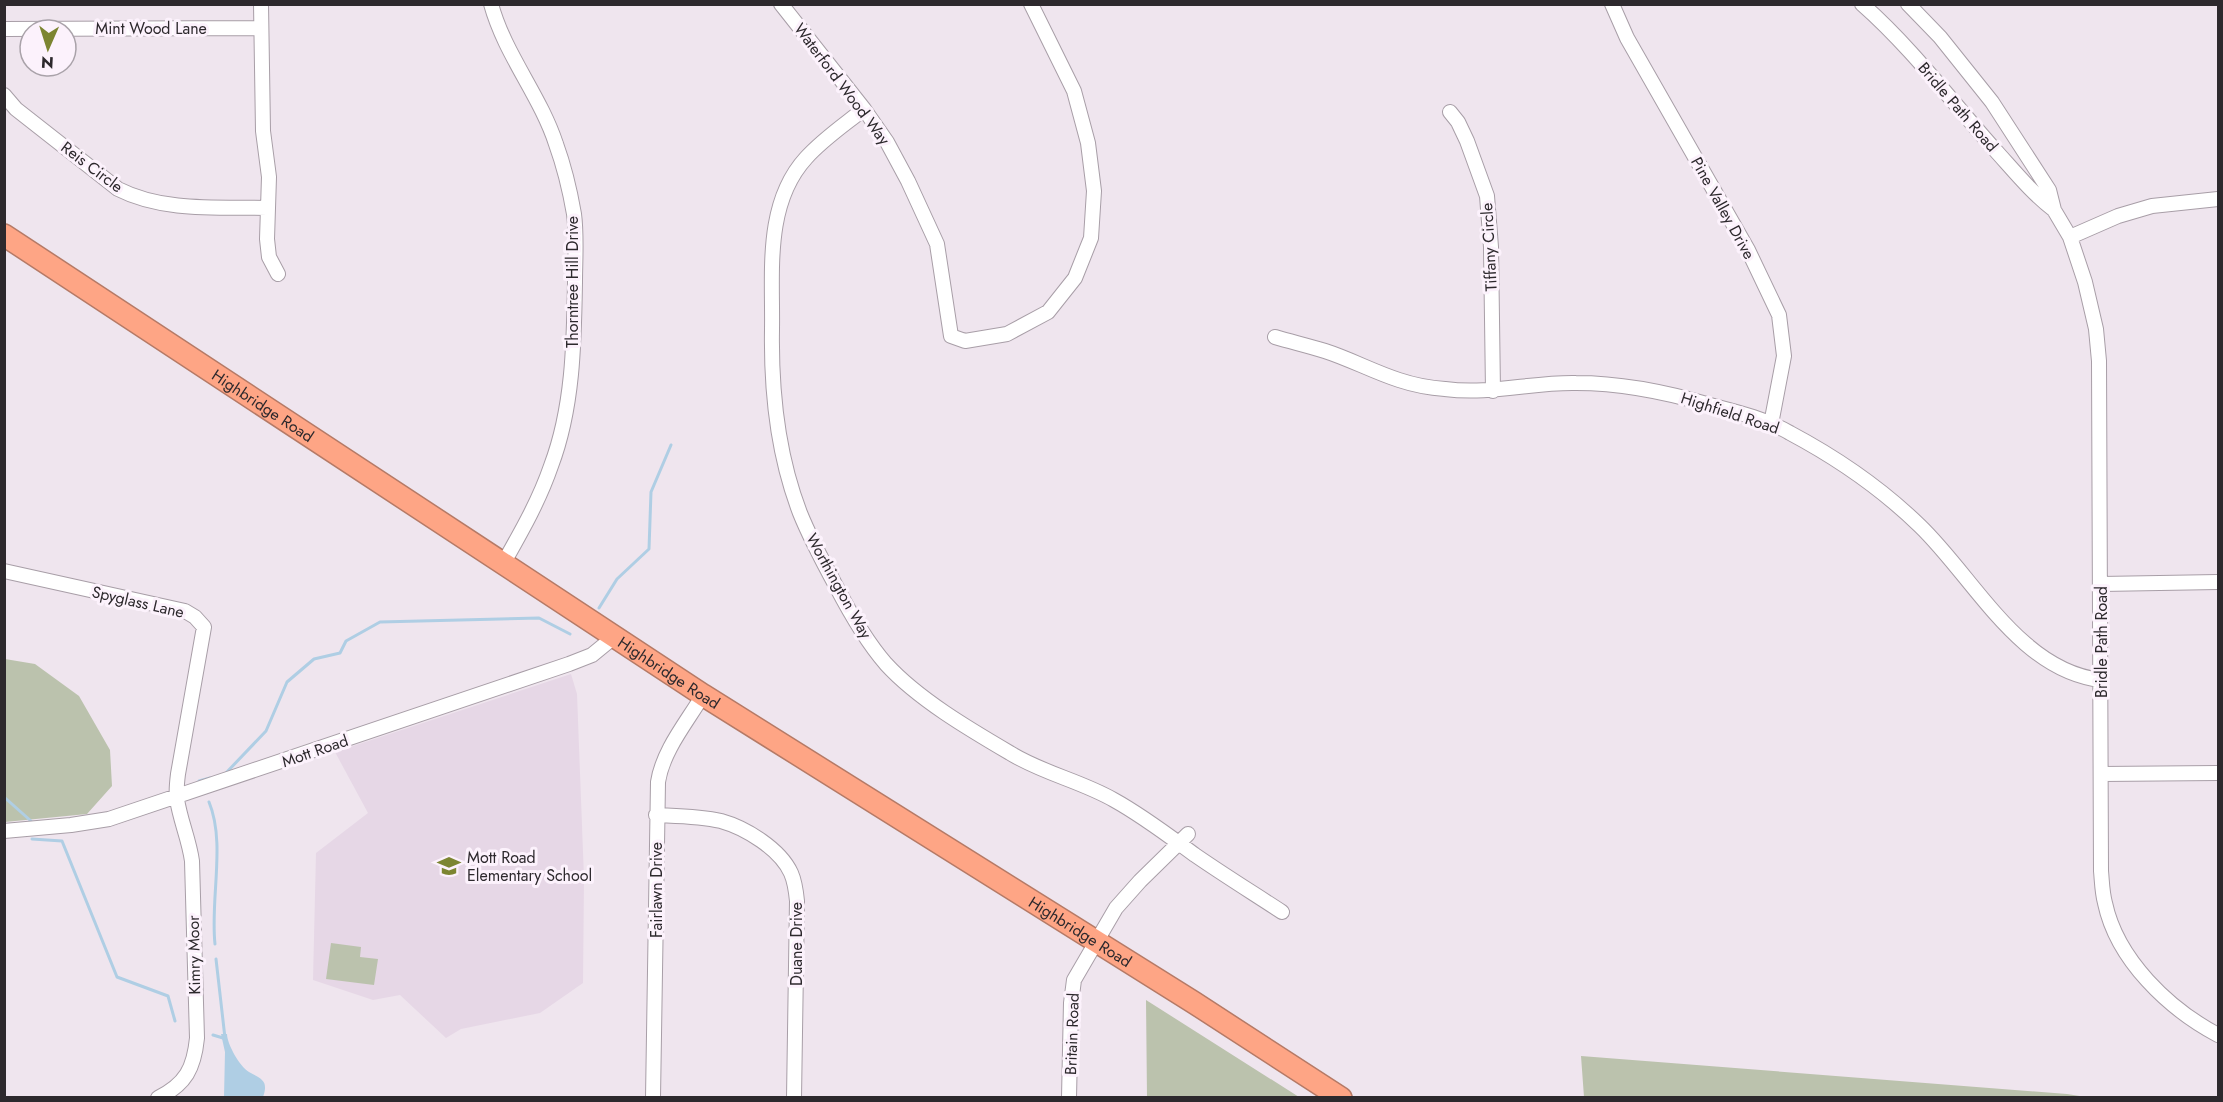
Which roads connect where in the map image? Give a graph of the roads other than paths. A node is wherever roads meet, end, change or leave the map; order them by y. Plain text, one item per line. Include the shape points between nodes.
1 (261, 4) edge
2 (491, 4) edge
3 (781, 4) edge
4 (1031, 4) edge
5 (1612, 4) edge
6 (1862, 4) edge
7 (1908, 4) edge
8 (261, 28) junction
9 (4, 29) edge
10 (4, 95) edge
11 (864, 109) junction
12 (1450, 112) dead end
13 (2218, 199) edge
14 (267, 208) junction
15 (2054, 210) junction
16 (4, 235) edge
17 (2070, 237) junction
18 (278, 274) dead end
19 (1275, 337) dead end
20 (1493, 391) junction
21 (1771, 424) junction
22 (503, 564) junction
23 (4, 571) edge
24 (2218, 582) edge
25 (2101, 584) junction
26 (614, 637) junction
27 (2101, 680) junction
28 (703, 694) junction
29 (2218, 773) edge
30 (2101, 774) junction
31 (177, 798) junction
32 (656, 815) junction
33 (4, 831) edge
34 (1184, 839) junction
35 (1282, 912) dead end
36 (1096, 942) junction
37 (2218, 1035) edge
38 (158, 1098) edge
39 (653, 1098) edge
40 (794, 1098) edge
41 (1069, 1098) edge
42 (1341, 1098) edge

1 - 8 street
2 - 22 street, Thorntree Hill Drive via 505,45 544,113 556,143 574,215 575,243 574,323 562,433 535,506
3 - 11 street, Waterford Wood Way
4 - 11 street, Waterford Wood Way via 1074,91 1088,143 1094,191 1091,238 1075,278 1048,312 1007,334 965,341 951,336 937,244 908,181
5 - 21 street, Pine Valley Drive via 1748,250 1779,315 1784,356
6 - 15 street, Bridle Path Road via 1900,39 2037,197
7 - 15 street, Bridle Path Road via 1992,102 2049,190
8 - 9 street, Mint Wood Lane
8 - 14 street via 263,131 269,177
10 - 14 street, Reis Circle via 16,109 118,189 135,197 174,206
11 - 34 street, Worthington Way via 806,158 794,173 777,215 773,242 775,402 799,511 853,617 871,645 909,686 1012,754 1111,798
12 - 20 street, Tiffany Circle via 1467,141 1487,196
13 - 17 street via 2152,206
14 - 18 street via 269,257
15 - 17 street, Bridle Path Road
16 - 22 highway, Highbridge Road
17 - 25 street, Bridle Path Road via 2085,282 2099,361
19 - 20 street, Highfield Road via 1326,351 1419,386
20 - 21 street, Highfield Road via 1575,383 1623,385 1736,411
21 - 27 street, Highfield Road via 1830,455 1918,524 2020,641 2040,657 2074,675
22 - 26 highway, Highbridge Road
23 - 31 street, Spyglass Lane via 184,611 204,627
24 - 25 street
25 - 27 street, Bridle Path Road
26 - 28 highway, Highbridge Road
26 - 31 street, Mott Road via 592,655 569,664
27 - 30 street, Bridle Path Road
28 - 32 street, Fairlawn Drive via 660,768
28 - 36 highway, Highbridge Road
29 - 30 street
30 - 37 street, Bridle Path Road via 2102,871 2112,925 2133,962 2155,987
31 - 33 street, Mott Road via 110,819
31 - 38 street, Kimry Moor via 192,861 197,1038 195,1056 186,1076 172,1091
32 - 39 street, Fairlawn Drive
32 - 40 street, Duane Drive via 696,816 723,822 765,844 790,871 797,901
34 - 35 street, Worthington Way
34 - 36 street via 1122,901
36 - 41 street, Britain Road via 1074,980
36 - 42 highway, Highbridge Road

